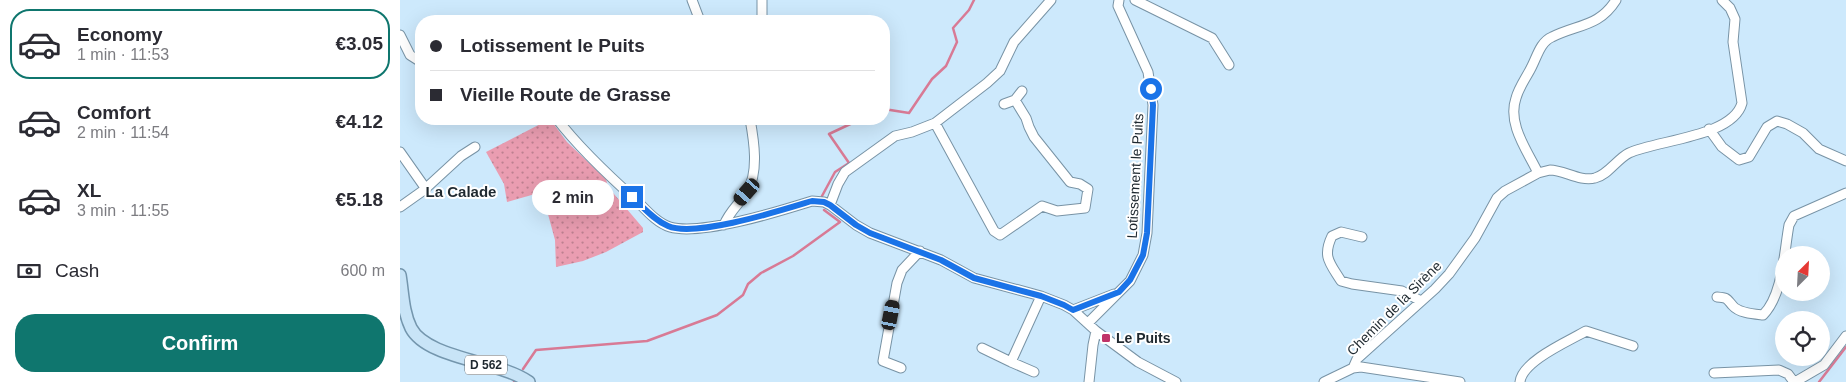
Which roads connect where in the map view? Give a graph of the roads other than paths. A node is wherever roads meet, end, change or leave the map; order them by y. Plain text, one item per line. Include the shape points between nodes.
1 (692, 0) edge
2 (762, 0) edge
3 (1051, 0) edge
4 (1119, 0) edge
5 (1135, 0) edge
6 (1616, 0) edge
7 (1722, 0) edge
8 (698, 15) edge
9 (762, 15) edge
10 (400, 35) edge
11 (415, 58) edge
12 (1228, 65) dead end
13 (1022, 91) dead end
14 (1015, 100) junction
15 (1004, 104) dead end
16 (935, 123) junction
17 (562, 125) edge
18 (751, 125) edge
19 (1709, 129) junction
20 (475, 147) dead end
21 (400, 152) edge
22 (1846, 161) edge
23 (1538, 172) junction
24 (426, 189) junction
25 (1846, 193) edge
26 (830, 205) junction
27 (400, 207) edge
28 (724, 225) junction
29 (1362, 237) dead end
30 (920, 252) junction
31 (400, 275) edge
32 (1119, 292) junction
33 (1041, 296) junction
34 (1717, 297) dead end
35 (1422, 301) junction
36 (1073, 310) junction
37 (1088, 323) junction
38 (1096, 331) junction
39 (1846, 336) edge
40 (1633, 346) dead end
41 (982, 348) dead end
42 (1011, 362) junction
43 (901, 368) dead end
44 (1353, 368) junction
45 (1034, 372) dead end
46 (1714, 373) dead end
47 (529, 382) edge
48 (1089, 382) edge
49 (1176, 382) edge
50 (1324, 382) edge
51 (1460, 382) edge
52 (1520, 382) edge
53 (1794, 382) edge

1 - 8 street
2 - 9 street
3 - 16 street via 1014,42 1000,71
4 - 32 street, Lotissement le Puits via 1118,6 1148,72 1153,105 1147,233 1143,255 1130,280
5 - 12 street via 1212,38
6 - 23 street via 1597,20 1547,39 1519,90 1513,109 1514,120
7 - 19 street via 1735,19 1733,42 1742,103 1740,111 1732,118
10 - 11 street
13 - 14 street
14 - 15 street
14 - 16 street via 1034,137 1070,182 1088,189 1086,208 1058,211 1042,206 1000,234 994,231
16 - 26 street via 894,136 845,172
17 - 28 street via 656,219 681,228
18 - 28 street via 754,155 752,176 747,192
19 - 22 street via 1722,147 1739,160 1749,157 1767,127 1777,121 1803,133 1819,149
19 - 23 street via 1631,152 1596,178 1587,179 1550,170
20 - 24 street
21 - 24 street
23 - 35 street, Chemin de la Sirène via 1496,198 1476,238
24 - 27 street
25 - 34 street via 1794,216 1789,225 1777,294 1763,315 1740,310 1730,300
26 - 28 street via 812,201
26 - 30 street via 863,229
29 - 35 street via 1341,232 1332,236 1326,255 1340,281 1402,291
30 - 33 street via 979,280
30 - 43 street via 902,270 897,283 883,361
31 - 47 main road, D 562 via 406,312 419,339
32 - 36 street
32 - 37 street, Lotissement le Puits
33 - 36 street
33 - 42 street
35 - 44 street, Chemin de la Sirène via 1357,359
36 - 37 street
37 - 38 street
38 - 48 street
38 - 49 street via 1138,362
39 - 53 street via 1824,364
40 - 52 street via 1586,331 1531,364 1521,375
41 - 42 street
42 - 45 street
44 - 50 street
44 - 51 street via 1387,369
46 - 53 street via 1779,370

